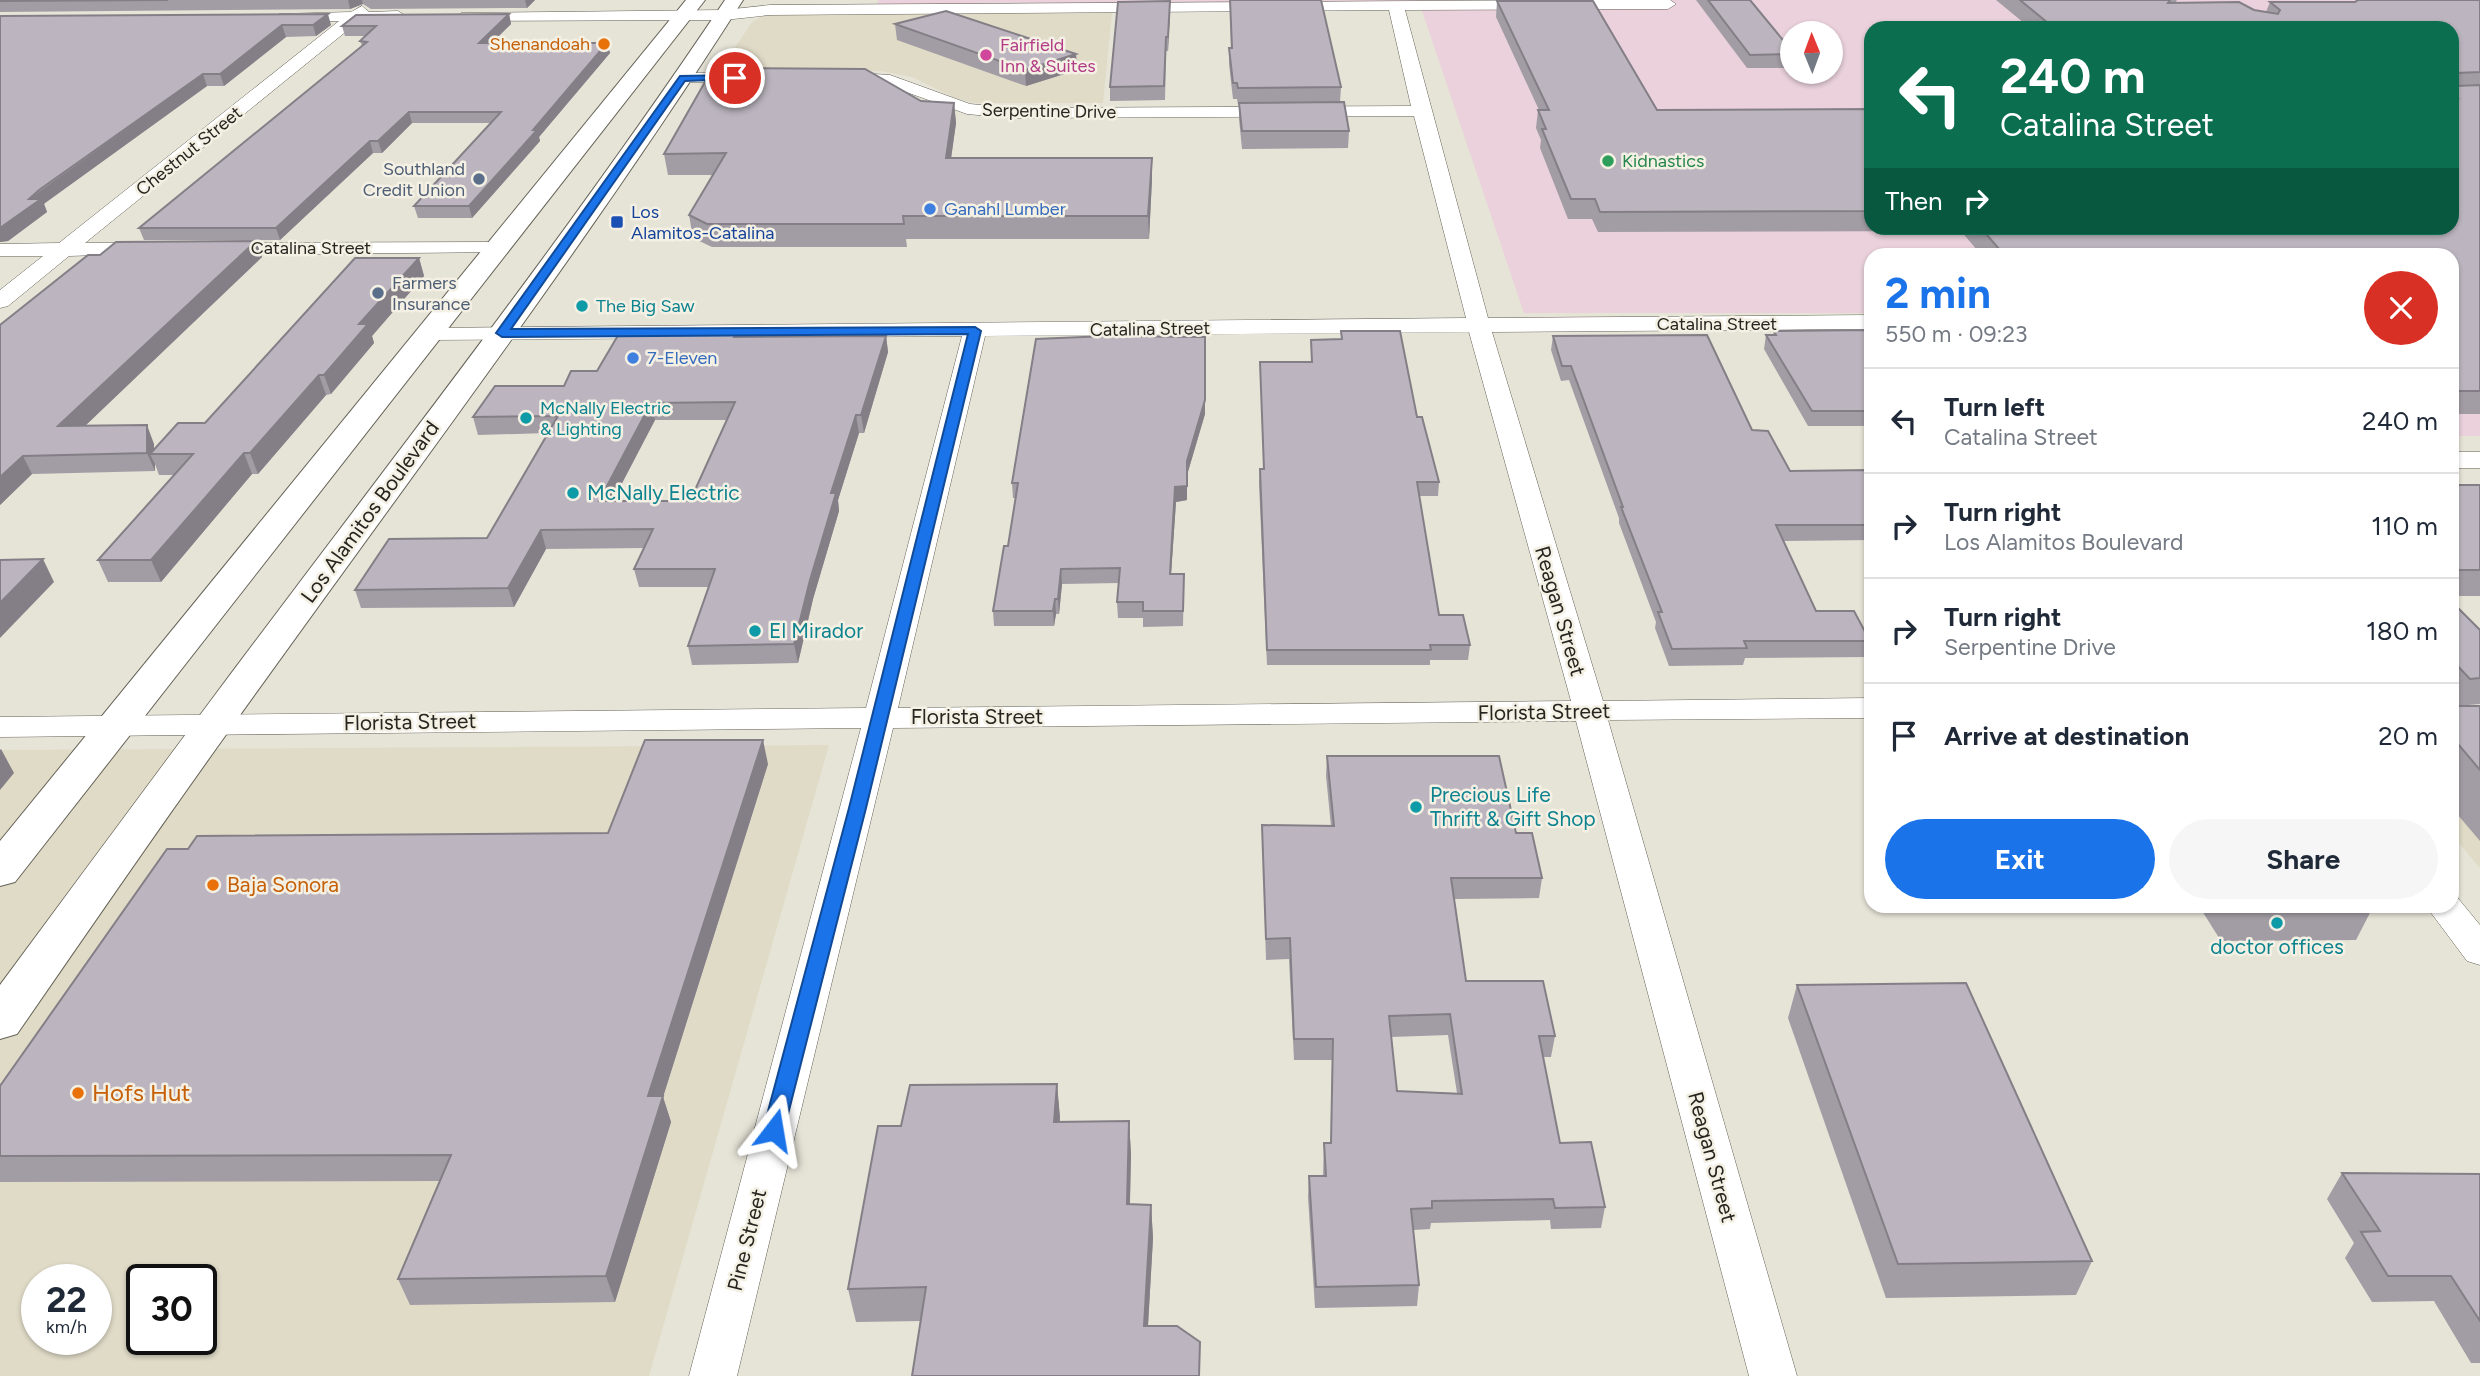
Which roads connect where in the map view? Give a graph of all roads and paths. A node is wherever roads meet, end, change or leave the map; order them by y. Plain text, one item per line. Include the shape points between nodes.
1 (377, 0) edge
2 (1668, 4) dead end
3 (1396, 7) junction
4 (689, 8) edge
5 (729, 8) edge
6 (356, 16) junction
7 (417, 16) edge
8 (445, 16) edge
9 (265, 17) edge
10 (823, 77) edge
11 (683, 78) junction
12 (760, 78) edge
13 (1421, 111) junction
14 (497, 248) junction
15 (174, 249) edge
16 (202, 249) edge
17 (0, 250) edge
18 (66, 250) junction
19 (0, 301) edge
20 (1864, 323) edge
21 (1479, 326) junction
22 (975, 331) junction
23 (430, 333) junction
24 (502, 333) junction
25 (2459, 460) edge
26 (2480, 460) edge
27 (1864, 708) edge
28 (1590, 712) junction
29 (879, 717) junction
30 (213, 724) junction
31 (115, 726) junction
32 (0, 727) edge
33 (0, 872) edge
34 (2450, 913) edge
35 (2480, 951) edge
36 (0, 1021) edge
37 (713, 1376) edge
38 (1773, 1376) edge

1 - 6 street, Chestnut Street
2 - 3 street
3 - 5 street
3 - 13 street, Reagan Street
4 - 5 street
4 - 8 street
4 - 14 main road
5 - 11 main road, Los Alamitos Boulevard
6 - 7 street
6 - 9 street
6 - 18 street, Chestnut Street
10 - 13 street, Serpentine Drive via 890,80 967,109 1012,113
11 - 12 street
11 - 24 main road, Los Alamitos Boulevard
13 - 21 street, Reagan Street
14 - 16 street, Catalina Street
14 - 23 main road
15 - 18 street
17 - 18 street
18 - 19 street, Chestnut Street
20 - 21 street, Catalina Street
21 - 22 street, Catalina Street
21 - 28 street, Reagan Street
22 - 24 street, Catalina Street
22 - 29 street, Pine Street
23 - 24 street, Catalina Street
23 - 31 main road
24 - 30 main road, Los Alamitos Boulevard
25 - 26 street
27 - 28 street, Florista Street
28 - 29 street, Florista Street
28 - 38 street, Reagan Street
29 - 30 street, Florista Street
29 - 37 street, Pine Street
30 - 31 street, Florista Street
30 - 36 main road, Los Alamitos Boulevard
31 - 32 street, Florista Street
31 - 33 main road
34 - 35 street

